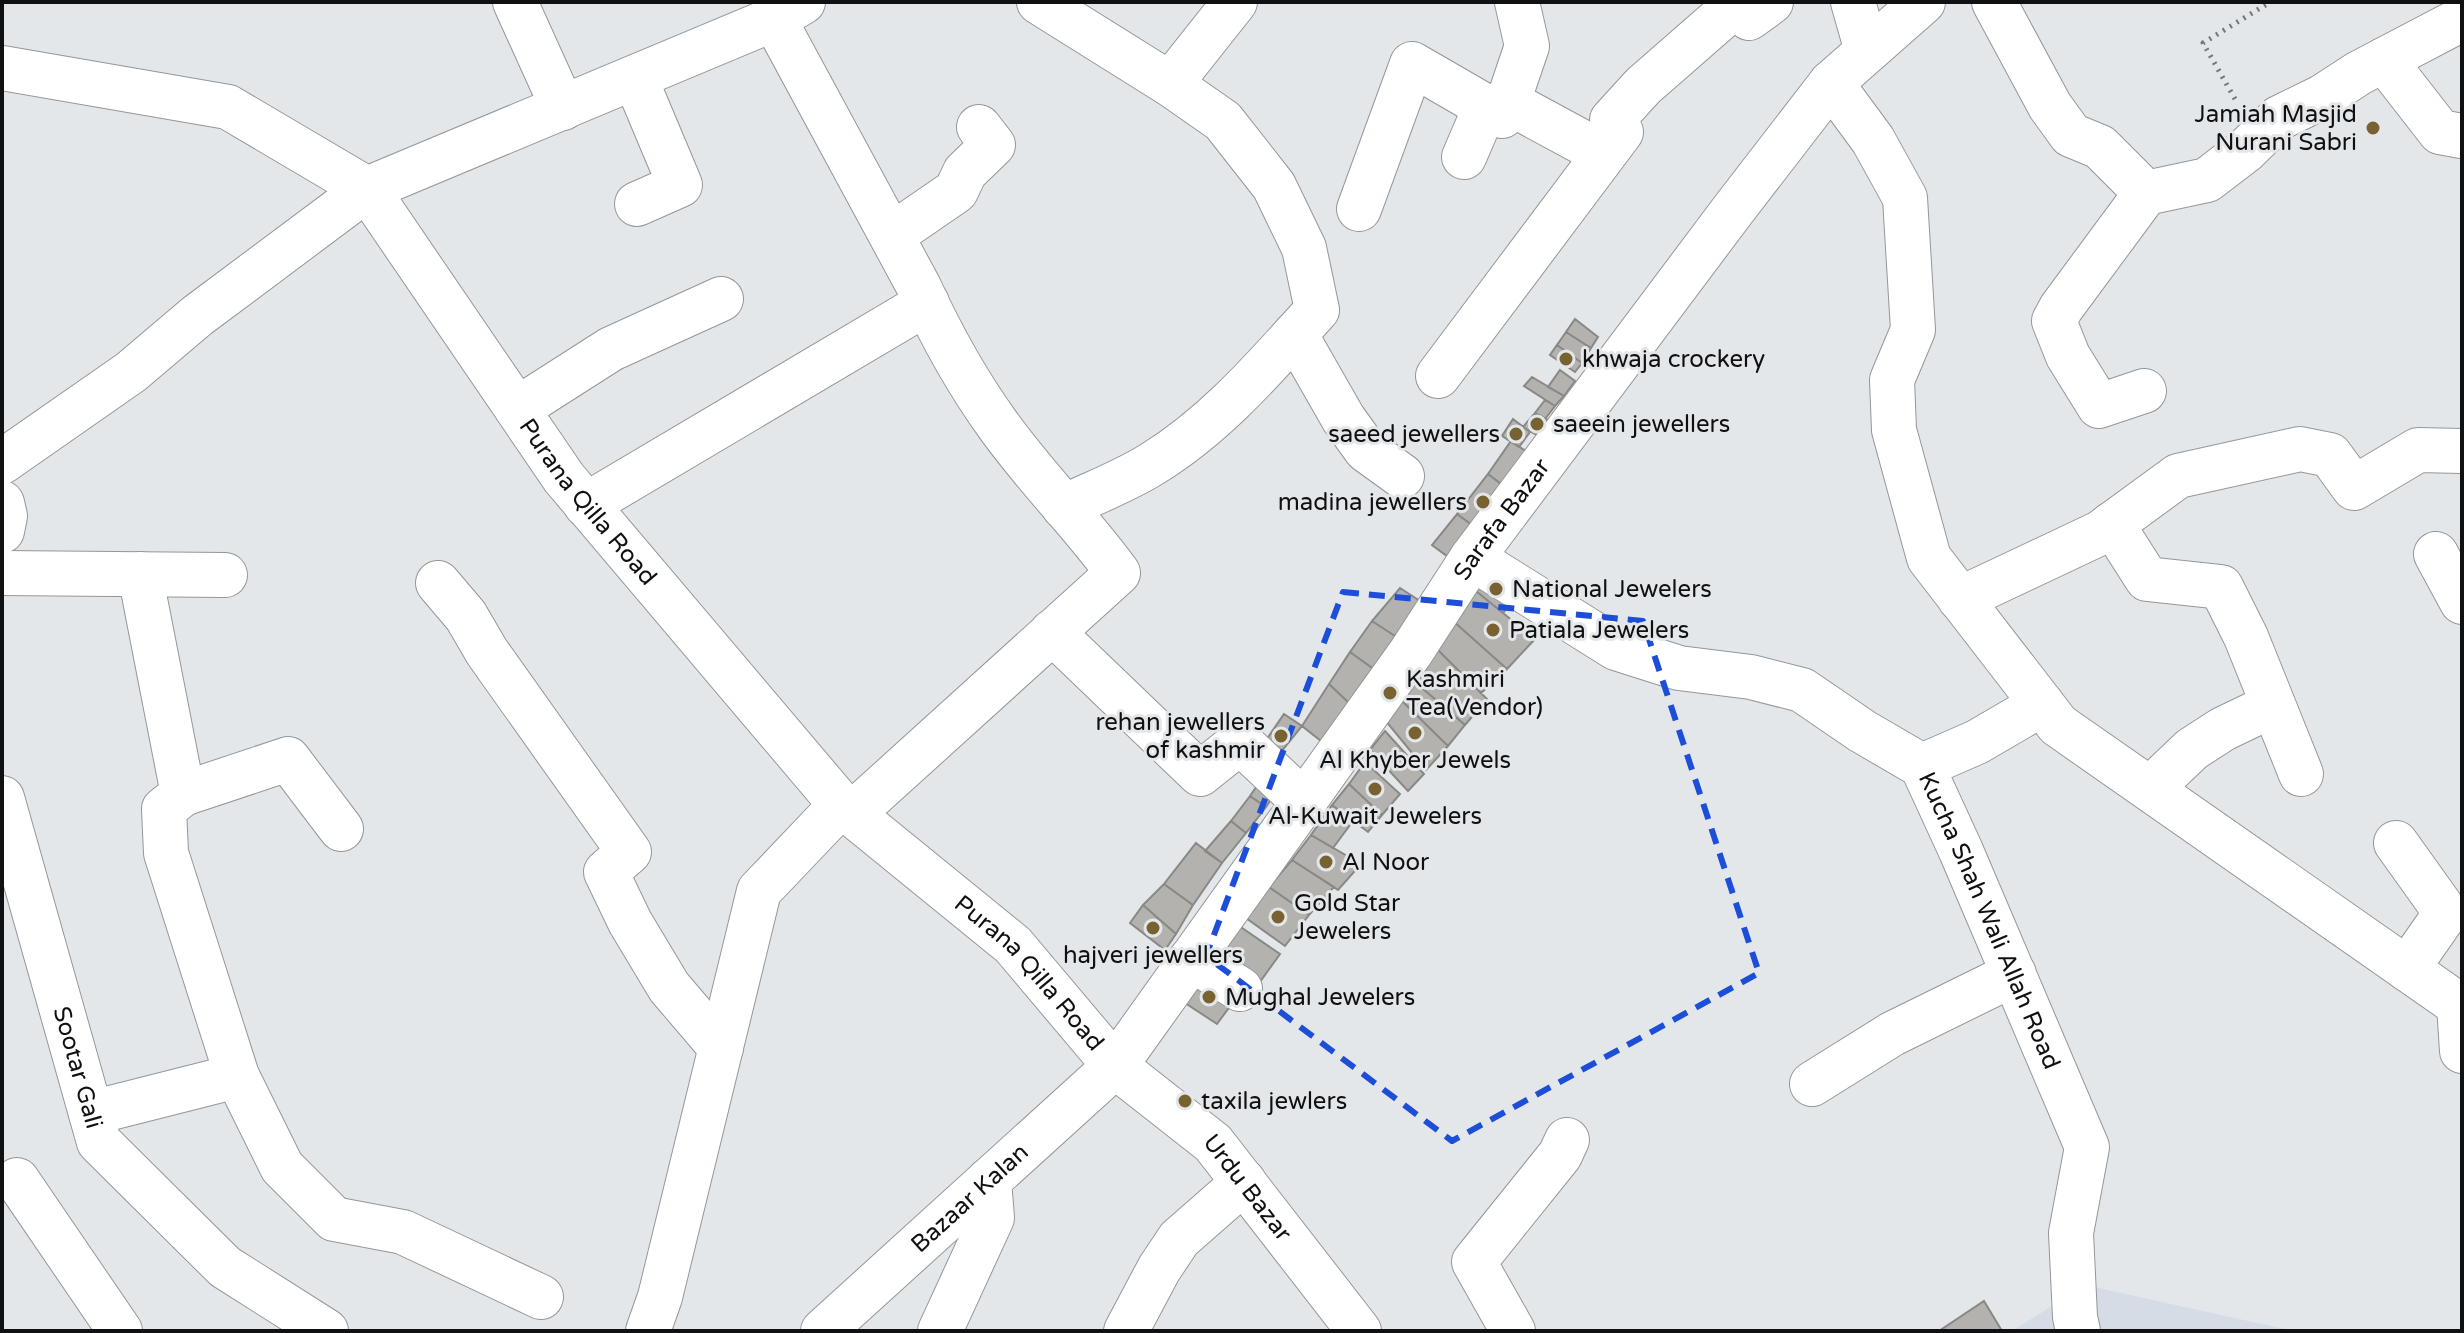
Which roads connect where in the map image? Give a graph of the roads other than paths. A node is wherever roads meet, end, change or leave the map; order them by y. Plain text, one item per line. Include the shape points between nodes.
1 (515, 2) edge
2 (1039, 2) edge
3 (1235, 2) edge
4 (1517, 2) edge
5 (1771, 2) edge
6 (1853, 2) edge
7 (1923, 2) edge
8 (1994, 2) edge
9 (788, 10) edge
10 (2462, 19) edge
11 (1867, 51) junction
12 (2384, 60) junction
13 (2, 68) edge
14 (635, 78) junction
15 (1831, 83) junction
16 (1170, 84) junction
17 (1497, 104) junction
18 (563, 108) junction
19 (979, 127) dead end
20 (2462, 136) edge
21 (1604, 154) junction
22 (1464, 157) dead end
23 (367, 189) junction
24 (2146, 193) junction
25 (637, 204) dead end
26 (1359, 209) dead end
27 (892, 235) junction
28 (721, 299) dead end
29 (927, 303) junction
30 (1295, 334) junction
31 (1438, 376) dead end
32 (2144, 391) dead end
33 (517, 409) junction
34 (2462, 451) edge
35 (2, 462) edge
36 (1402, 476) dead end
37 (2, 503) edge
38 (586, 505) junction
39 (1064, 507) junction
40 (2112, 524) junction
41 (2, 531) edge
42 (2436, 554) dead end
43 (1472, 558) junction
44 (2, 573) edge
45 (140, 574) junction
46 (225, 575) dead end
47 (438, 583) dead end
48 (1960, 599) junction
49 (2462, 602) edge
50 (1052, 632) junction
51 (2042, 704) junction
52 (2273, 705) junction
53 (1922, 766) junction
54 (2301, 774) dead end
55 (2150, 789) junction
56 (183, 794) junction
57 (2, 798) edge
58 (1304, 802) junction
59 (846, 810) junction
60 (341, 829) dead end
61 (2396, 843) dead end
62 (1191, 959) junction
63 (2407, 969) junction
64 (2014, 974) junction
65 (1240, 989) dead end
66 (721, 1048) junction
67 (2462, 1049) edge
68 (1115, 1066) junction
69 (237, 1076) junction
70 (1812, 1084) dead end
71 (91, 1113) junction
72 (1567, 1140) dead end
73 (17, 1180) dead end
74 (989, 1180) junction
75 (1244, 1182) junction
76 (541, 1297) dead end
77 (120, 1331) edge
78 (326, 1331) edge
79 (648, 1331) edge
80 (823, 1331) edge
81 (940, 1331) edge
82 (1126, 1331) edge
83 (1359, 1331) edge
84 (1513, 1331) edge
85 (2078, 1331) edge

1 - 18 street
2 - 16 street
3 - 16 street
4 - 17 street via 1527,46
5 - 21 street via 1749,18 1738,3 1643,86 1612,120 1621,132
6 - 11 street
7 - 11 street, Sarafa Bazar
8 - 24 street via 2071,135 2100,147
9 - 14 street
9 - 27 street
10 - 12 street
11 - 15 street, Sarafa Bazar
12 - 20 street via 2440,132
12 - 24 street via 2279,118 2207,180
13 - 23 street, Purana Qilla Road via 228,107
14 - 18 street
14 - 25 street via 680,185
15 - 43 street, Sarafa Bazar
15 - 48 street via 1873,140 1905,198 1913,330 1892,380 1894,430 1929,558
16 - 30 street via 1223,121 1274,186 1304,248 1317,310
17 - 21 street
17 - 22 street
17 - 26 street via 1412,64
18 - 23 street
19 - 27 street via 993,145 965,172 956,191
21 - 31 street
23 - 33 street, Purana Qilla Road
23 - 35 street via 131,372
24 - 32 street via 2054,321 2068,356 2099,406
27 - 29 street
28 - 33 street via 611,349
29 - 38 street
29 - 39 street via 998,425
30 - 36 street via 1366,450
30 - 39 street via 1236,400 1185,440 1151,465
33 - 38 street, Purana Qilla Road
34 - 40 street via 2418,450 2354,488 2330,455 2300,449 2178,476
37 - 41 street
38 - 59 street, Purana Qilla Road
39 - 50 street via 1118,573
40 - 48 street
40 - 52 street via 2147,579 2221,587
42 - 49 street
43 - 53 street, Kucha Shah Wali Allah Road via 1616,648 1679,668 1802,690
43 - 58 street, Sarafa Bazar
44 - 45 street
45 - 46 street
45 - 56 street
47 - 66 street via 629,852 606,872 669,987
48 - 51 street
50 - 58 street via 1200,774 1240,742
50 - 59 street
51 - 53 street
51 - 55 street via 2058,725
52 - 54 street
52 - 55 street via 2192,749
53 - 64 street, Kucha Shah Wali Allah Road
55 - 63 street
56 - 60 street via 288,759
56 - 69 street via 164,809 166,853
57 - 71 street, Sootar Gali
58 - 62 street, Sarafa Bazar
59 - 66 street via 759,891
59 - 68 street, Purana Qilla Road via 1013,945
61 - 63 street via 2446,913
62 - 65 street
62 - 68 street, Sarafa Bazar
63 - 67 street via 2459,1005
64 - 70 street via 1892,1034
64 - 85 street, Kucha Shah Wali Allah Road via 2087,1147 2071,1233
66 - 79 street
68 - 74 street, Bazaar Kalan
68 - 75 street, Urdu Bazar via 1213,1143
69 - 71 street
69 - 76 street via 282,1167 334,1219 403,1232
71 - 78 street, Sootar Gali via 99,1142 225,1267
72 - 84 street via 1474,1262
73 - 77 street
74 - 80 street, Bazaar Kalan
74 - 81 street via 992,1218
75 - 82 street via 1179,1239
75 - 83 street, Urdu Bazar

